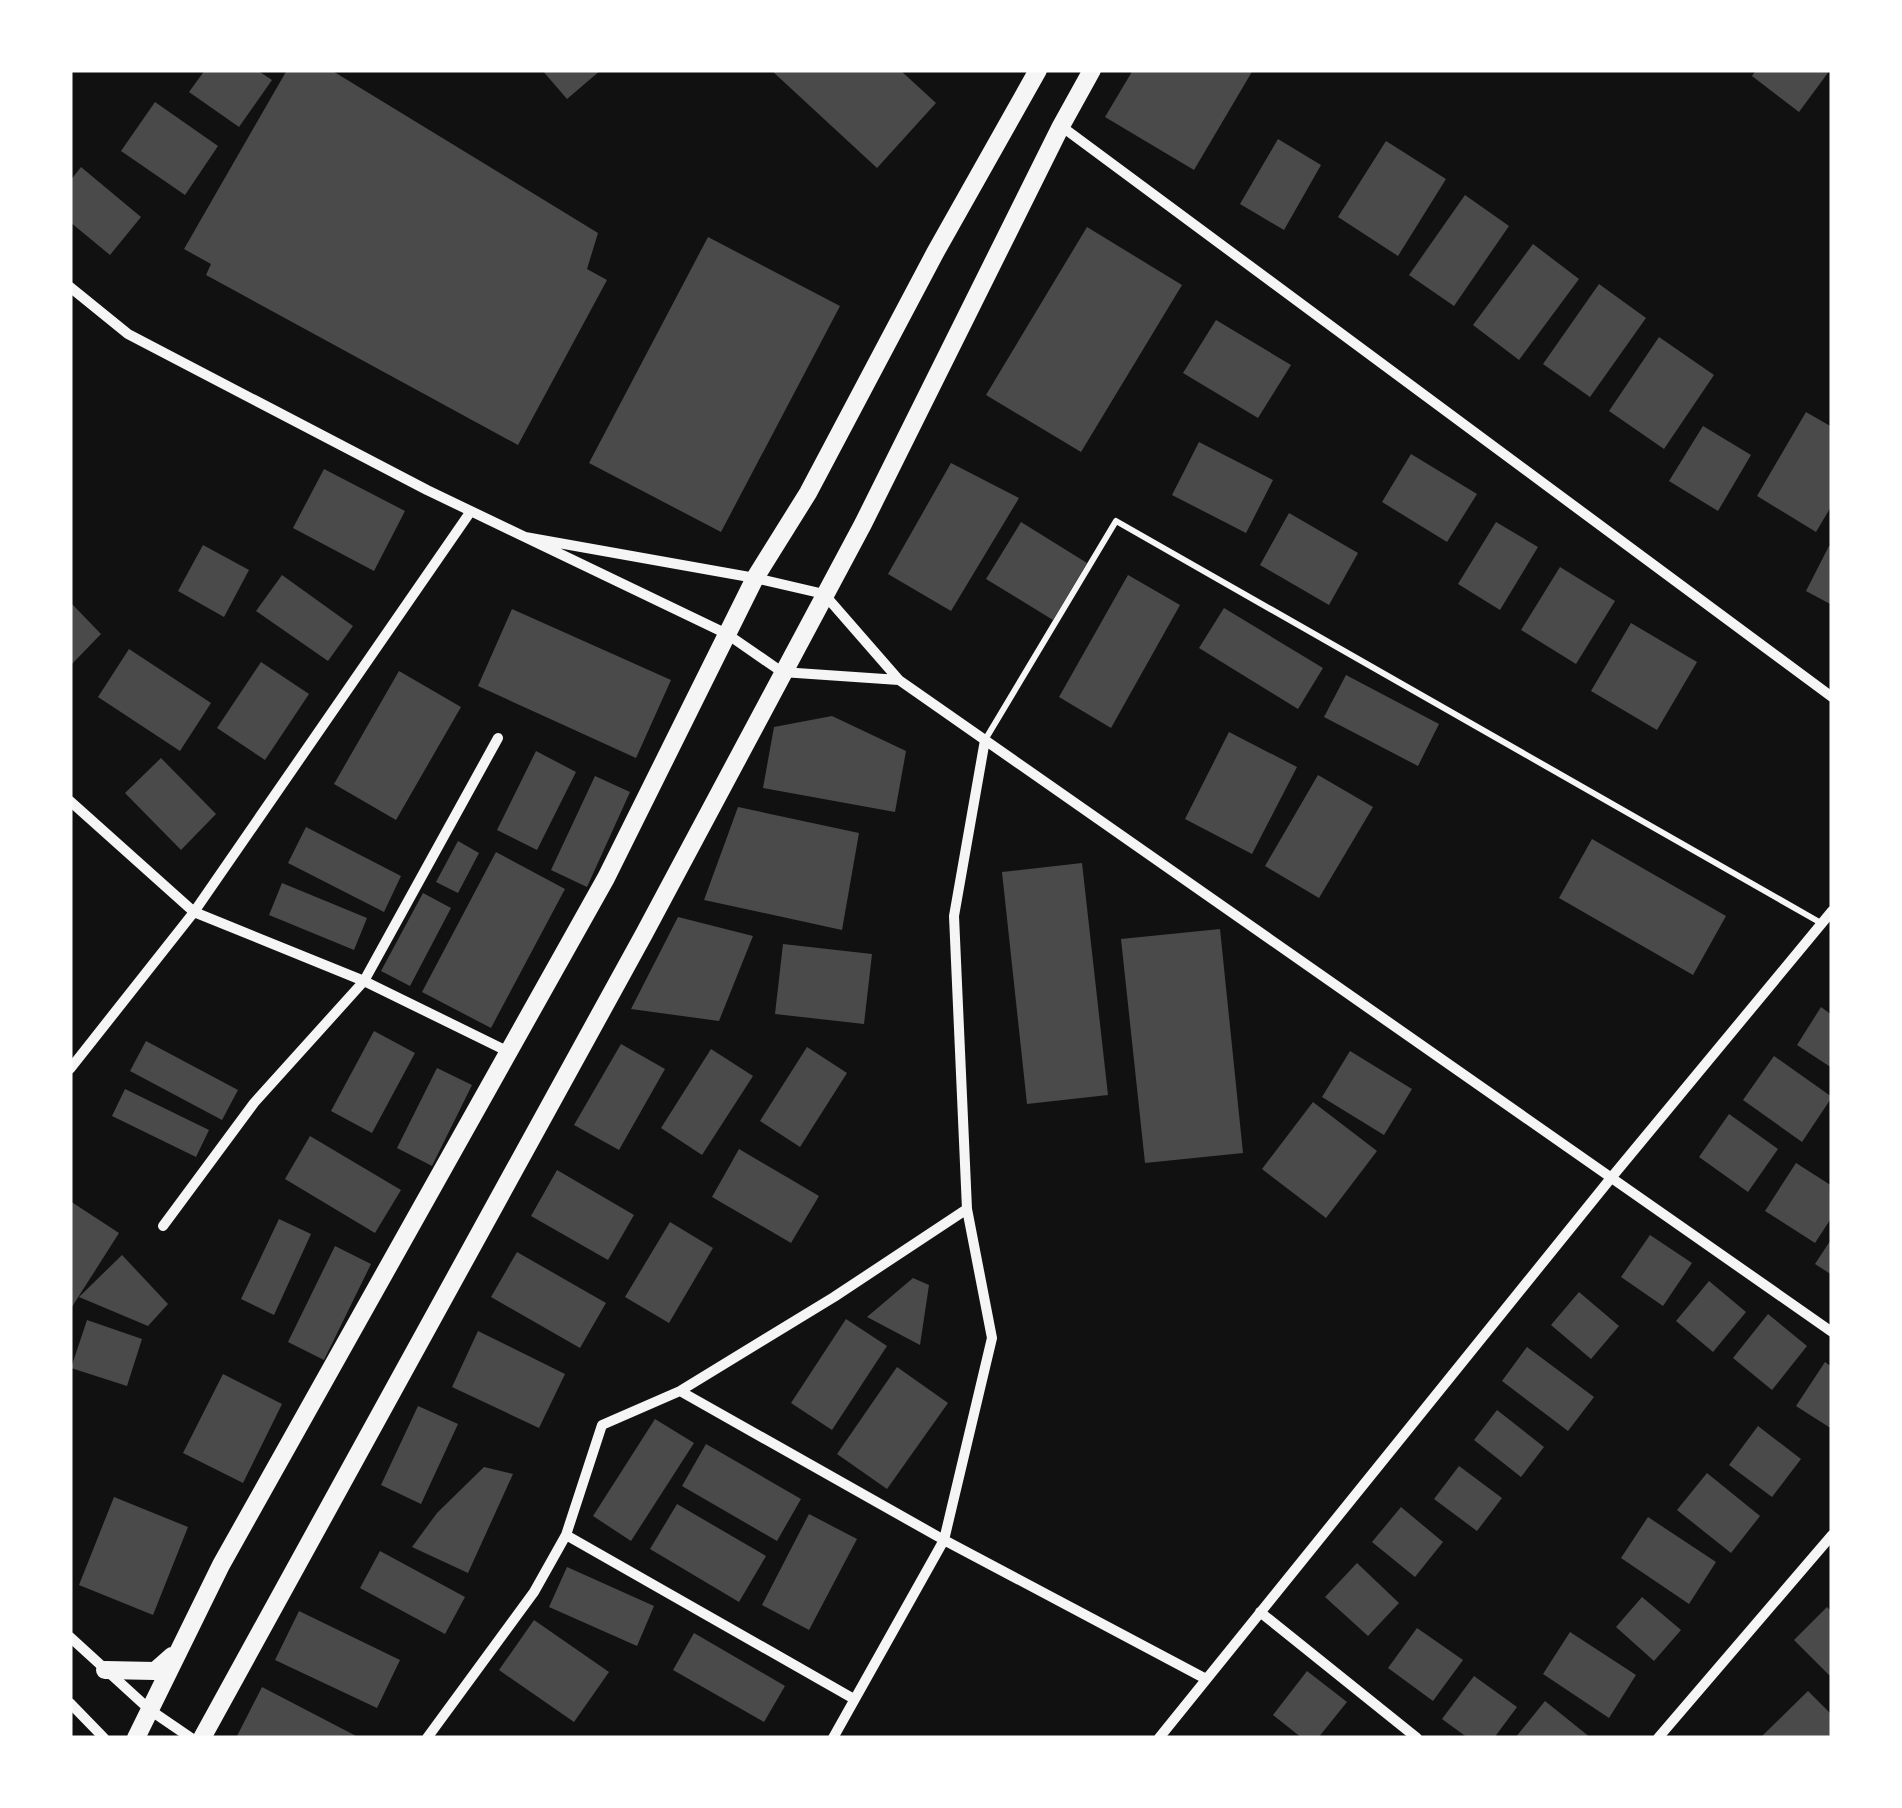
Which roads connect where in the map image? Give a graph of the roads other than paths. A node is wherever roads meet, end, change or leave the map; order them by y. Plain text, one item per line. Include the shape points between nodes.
1 (1038, 70) edge
2 (1092, 70) edge
3 (1061, 126) junction
4 (70, 287) edge
5 (471, 511) junction
6 (525, 537) junction
7 (754, 578) junction
8 (824, 594) junction
9 (727, 634) junction
10 (782, 672) junction
11 (899, 680) junction
12 (1832, 697) edge
13 (498, 738) dead end
14 (984, 740) junction
15 (70, 801) edge
16 (1832, 911) edge
17 (194, 912) junction
18 (1822, 924) junction
19 (364, 981) junction
20 (509, 1052) junction
21 (70, 1069) edge
22 (1611, 1178) junction
23 (968, 1210) junction
24 (164, 1226) dead end
25 (1832, 1332) edge
26 (680, 1390) junction
27 (566, 1535) junction
28 (1832, 1536) edge
29 (944, 1540) junction
30 (1260, 1612) junction
31 (70, 1638) edge
32 (180, 1649) junction
33 (106, 1670) junction
34 (1206, 1679) junction
35 (854, 1699) junction
36 (70, 1703) edge
37 (150, 1710) junction
38 (104, 1738) edge
39 (136, 1738) edge
40 (190, 1738) edge
41 (202, 1738) edge
42 (427, 1738) edge
43 (833, 1738) edge
44 (1159, 1738) edge
45 (1417, 1738) edge
46 (1658, 1738) edge

1 - 7 street via 808,493
2 - 3 street
3 - 8 street
3 - 12 street
4 - 5 street via 128,334
5 - 6 street
5 - 17 street
6 - 7 street
6 - 9 street
7 - 8 street
7 - 9 street
8 - 10 street
8 - 11 street
9 - 10 street
9 - 20 street via 606,878
10 - 11 street
10 - 41 street
11 - 14 street
13 - 19 street
14 - 18 lane via 1116,521
14 - 22 street
14 - 23 street via 954,916
15 - 17 street
16 - 18 street
17 - 19 street
17 - 21 street
18 - 22 street
19 - 20 street
19 - 24 street via 254,1102
20 - 32 street
22 - 25 street
22 - 30 street
23 - 26 street
23 - 29 street via 992,1338
26 - 27 street via 602,1426
26 - 29 street
27 - 35 street
27 - 42 street via 534,1592
28 - 46 street
29 - 34 street
29 - 35 street
30 - 34 street
30 - 45 street
31 - 33 street
32 - 33 street via 155,1671
32 - 37 street
33 - 37 street
34 - 44 street
35 - 43 street
36 - 38 street
37 - 39 street
37 - 40 street

